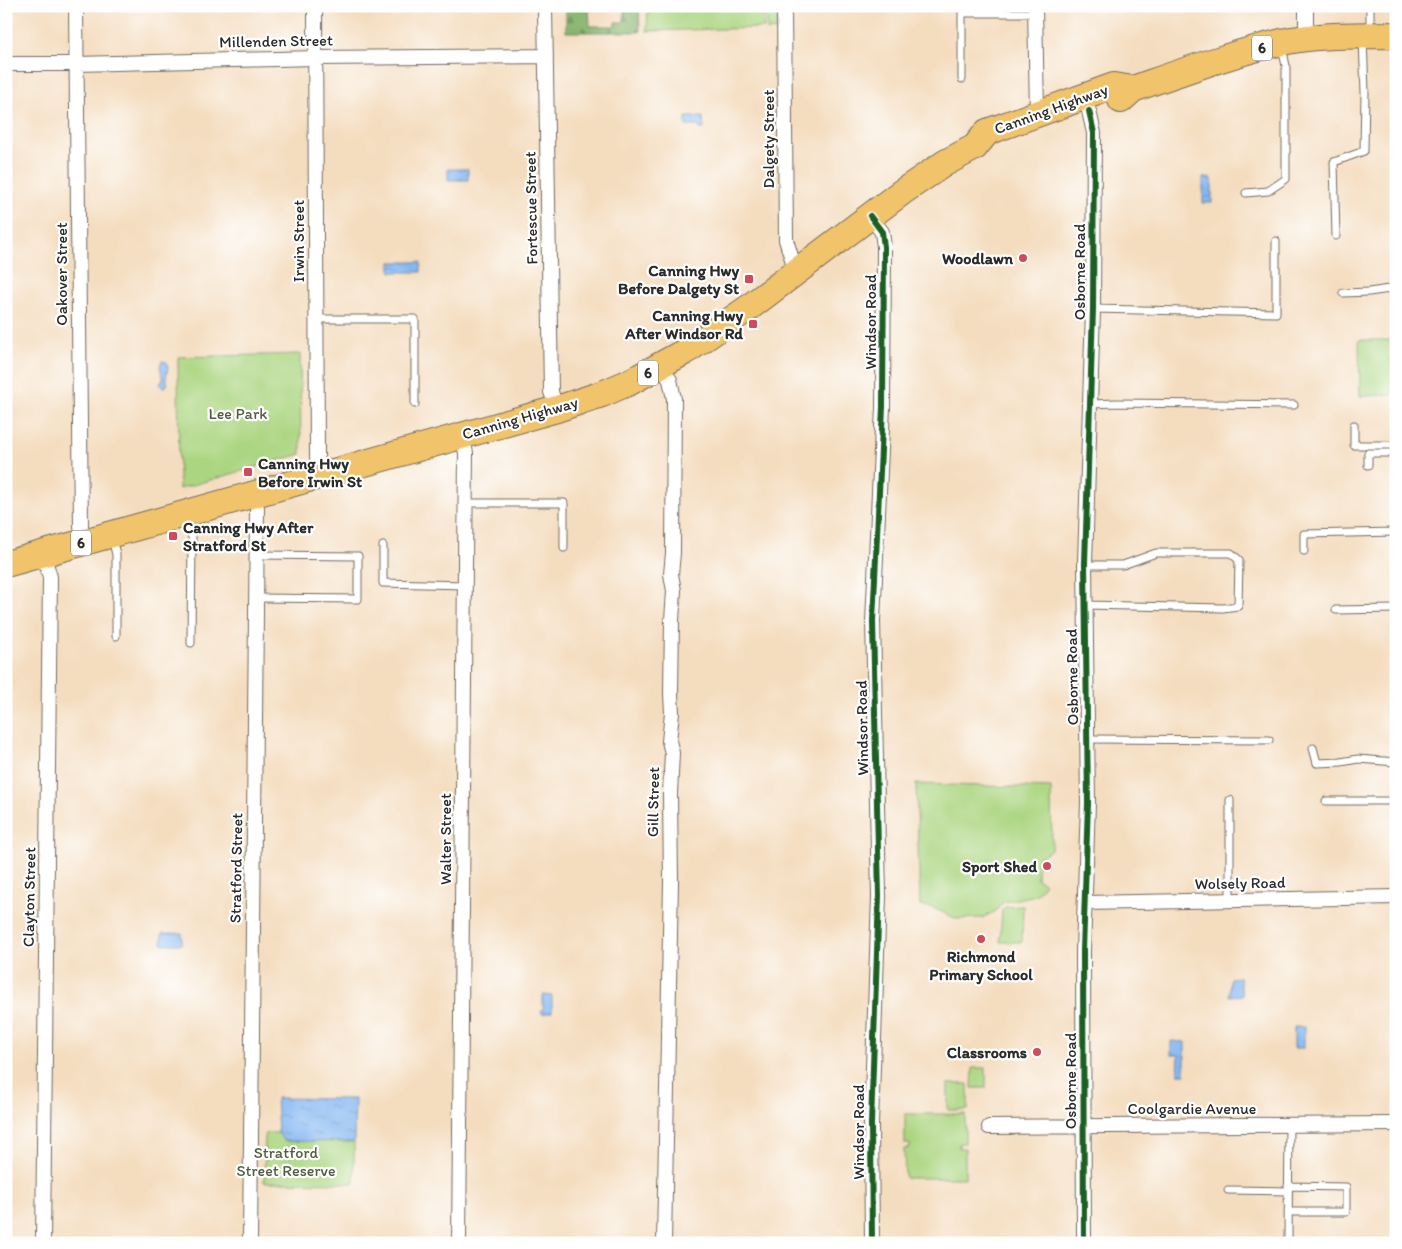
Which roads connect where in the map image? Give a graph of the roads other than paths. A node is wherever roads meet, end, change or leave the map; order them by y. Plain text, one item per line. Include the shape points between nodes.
1 (76, 6) edge
2 (314, 6) edge
3 (545, 6) edge
4 (784, 6) edge
5 (1306, 6) edge
6 (1370, 6) edge
7 (1036, 10) edge
8 (1396, 35) edge
9 (1367, 36) junction
10 (1294, 40) junction
11 (546, 56) junction
12 (315, 58) junction
13 (6, 64) edge
14 (77, 64) junction
15 (962, 79) dead end
16 (1132, 89) junction
17 (1089, 111) junction
18 (1037, 113) junction
19 (975, 147) junction
20 (1246, 193) dead end
21 (870, 216) junction
22 (1336, 236) dead end
23 (1276, 241) dead end
24 (799, 269) junction
25 (1396, 288) edge
26 (1344, 293) dead end
27 (1093, 309) junction
28 (316, 320) junction
29 (661, 366) junction
30 (415, 404) dead end
31 (1090, 404) junction
32 (1294, 405) dead end
33 (557, 409) junction
34 (1354, 424) dead end
35 (462, 435) junction
36 (1396, 445) edge
37 (1396, 453) edge
38 (1368, 465) dead end
39 (321, 475) junction
40 (253, 494) junction
41 (465, 503) junction
42 (186, 513) junction
43 (1396, 532) edge
44 (111, 534) junction
45 (85, 541) junction
46 (383, 546) dead end
47 (564, 548) dead end
48 (1304, 551) dead end
49 (43, 553) junction
50 (257, 555) junction
51 (6, 564) edge
52 (1085, 565) junction
53 (465, 585) junction
54 (256, 598) junction
55 (1085, 605) junction
56 (1396, 609) edge
57 (1336, 610) dead end
58 (116, 636) dead end
59 (191, 643) dead end
60 (1086, 739) junction
61 (1269, 740) dead end
62 (1313, 748) dead end
63 (1396, 762) edge
64 (1230, 800) dead end
65 (1396, 801) edge
66 (1326, 802) dead end
67 (1396, 897) edge
68 (1230, 900) junction
69 (1085, 904) junction
70 (1288, 1124) junction
71 (1396, 1124) edge
72 (1084, 1126) junction
73 (989, 1127) dead end
74 (1288, 1189) junction
75 (1228, 1190) dead end
76 (1288, 1212) junction
77 (43, 1243) edge
78 (250, 1243) edge
79 (459, 1243) edge
80 (664, 1243) edge
81 (872, 1243) edge
82 (1084, 1243) edge
83 (1286, 1243) edge

1 - 14 street, Oakover Street
2 - 12 street, Irwin Street
3 - 11 street, Fortescue Street
4 - 24 street, Dalgety Street via 786,240
5 - 10 street
6 - 9 lane
7 - 15 lane via 962,13
7 - 18 street
8 - 9 highway, Canning Highway / 6
9 - 10 highway, Canning Highway / 6
9 - 22 lane via 1364,151 1334,162
10 - 16 highway, Canning Highway / 6
10 - 20 lane via 1286,66 1286,179 1268,191
11 - 12 street, Millenden Street
11 - 33 street, Fortescue Street via 551,392
12 - 14 street, Millenden Street
12 - 28 street, Irwin Street
13 - 14 street, Millenden Street
14 - 45 street, Oakover Street via 81,527
16 - 17 highway, Canning Highway / 6 via 1119,101
16 - 18 highway, Canning Highway / 6 via 1114,86
17 - 19 highway, Canning Highway / 6 via 993,147
17 - 27 street, Osborne Road via 1094,133
18 - 19 highway, Canning Highway / 6 via 987,132
19 - 21 highway, Canning Highway / 6 via 945,163
21 - 24 highway, Canning Highway / 6
21 - 81 street, Windsor Road via 882,232 884,247 883,407 874,621 879,896 872,1114
23 - 27 lane via 1276,313
24 - 29 highway, Canning Highway / 6 via 747,309
25 - 26 lane
27 - 31 street, Osborne Road
28 - 30 lane via 415,319
28 - 39 street, Irwin Street via 317,457
29 - 33 highway, Canning Highway / 6 via 602,394
29 - 80 street, Gill Street via 670,380 674,400
31 - 32 lane
31 - 52 street, Osborne Road
33 - 35 highway, Canning Highway / 6
34 - 36 lane via 1354,445
35 - 39 highway, Canning Highway / 6
35 - 41 street, Walter Street via 466,449
37 - 38 lane via 1368,453
39 - 40 highway, Canning Highway / 6
40 - 42 highway, Canning Highway / 6
40 - 50 street, Stratford Street via 257,508
41 - 47 lane via 564,503
41 - 53 street, Walter Street
42 - 44 highway, Canning Highway / 6
42 - 59 lane via 192,537
43 - 48 lane via 1304,534
44 - 45 highway, Canning Highway / 6
44 - 58 lane via 116,554
45 - 49 highway, Canning Highway / 6
46 - 53 lane via 382,583
49 - 51 highway, Canning Highway / 6
49 - 77 street, Clayton Street via 50,577
50 - 54 street, Stratford Street
50 - 54 lane via 358,556 358,599
52 - 55 street, Osborne Road
52 - 55 lane via 1123,564 1156,552 1231,553 1239,560 1238,606
53 - 79 street, Walter Street
54 - 78 street, Stratford Street
55 - 60 street, Osborne Road
56 - 57 lane
60 - 61 lane
60 - 69 street, Osborne Road
62 - 63 lane via 1317,763 1358,759
64 - 68 lane
65 - 66 lane
67 - 68 street, Wolsely Road
68 - 69 street, Wolsely Road
69 - 72 street, Osborne Road
70 - 71 street, Coolgardie Avenue
70 - 72 street, Coolgardie Avenue
70 - 74 lane
72 - 73 street, Coolgardie Avenue
72 - 82 street, Osborne Road
74 - 75 lane
74 - 76 lane
74 - 76 lane via 1346,1187 1346,1212
76 - 83 lane

